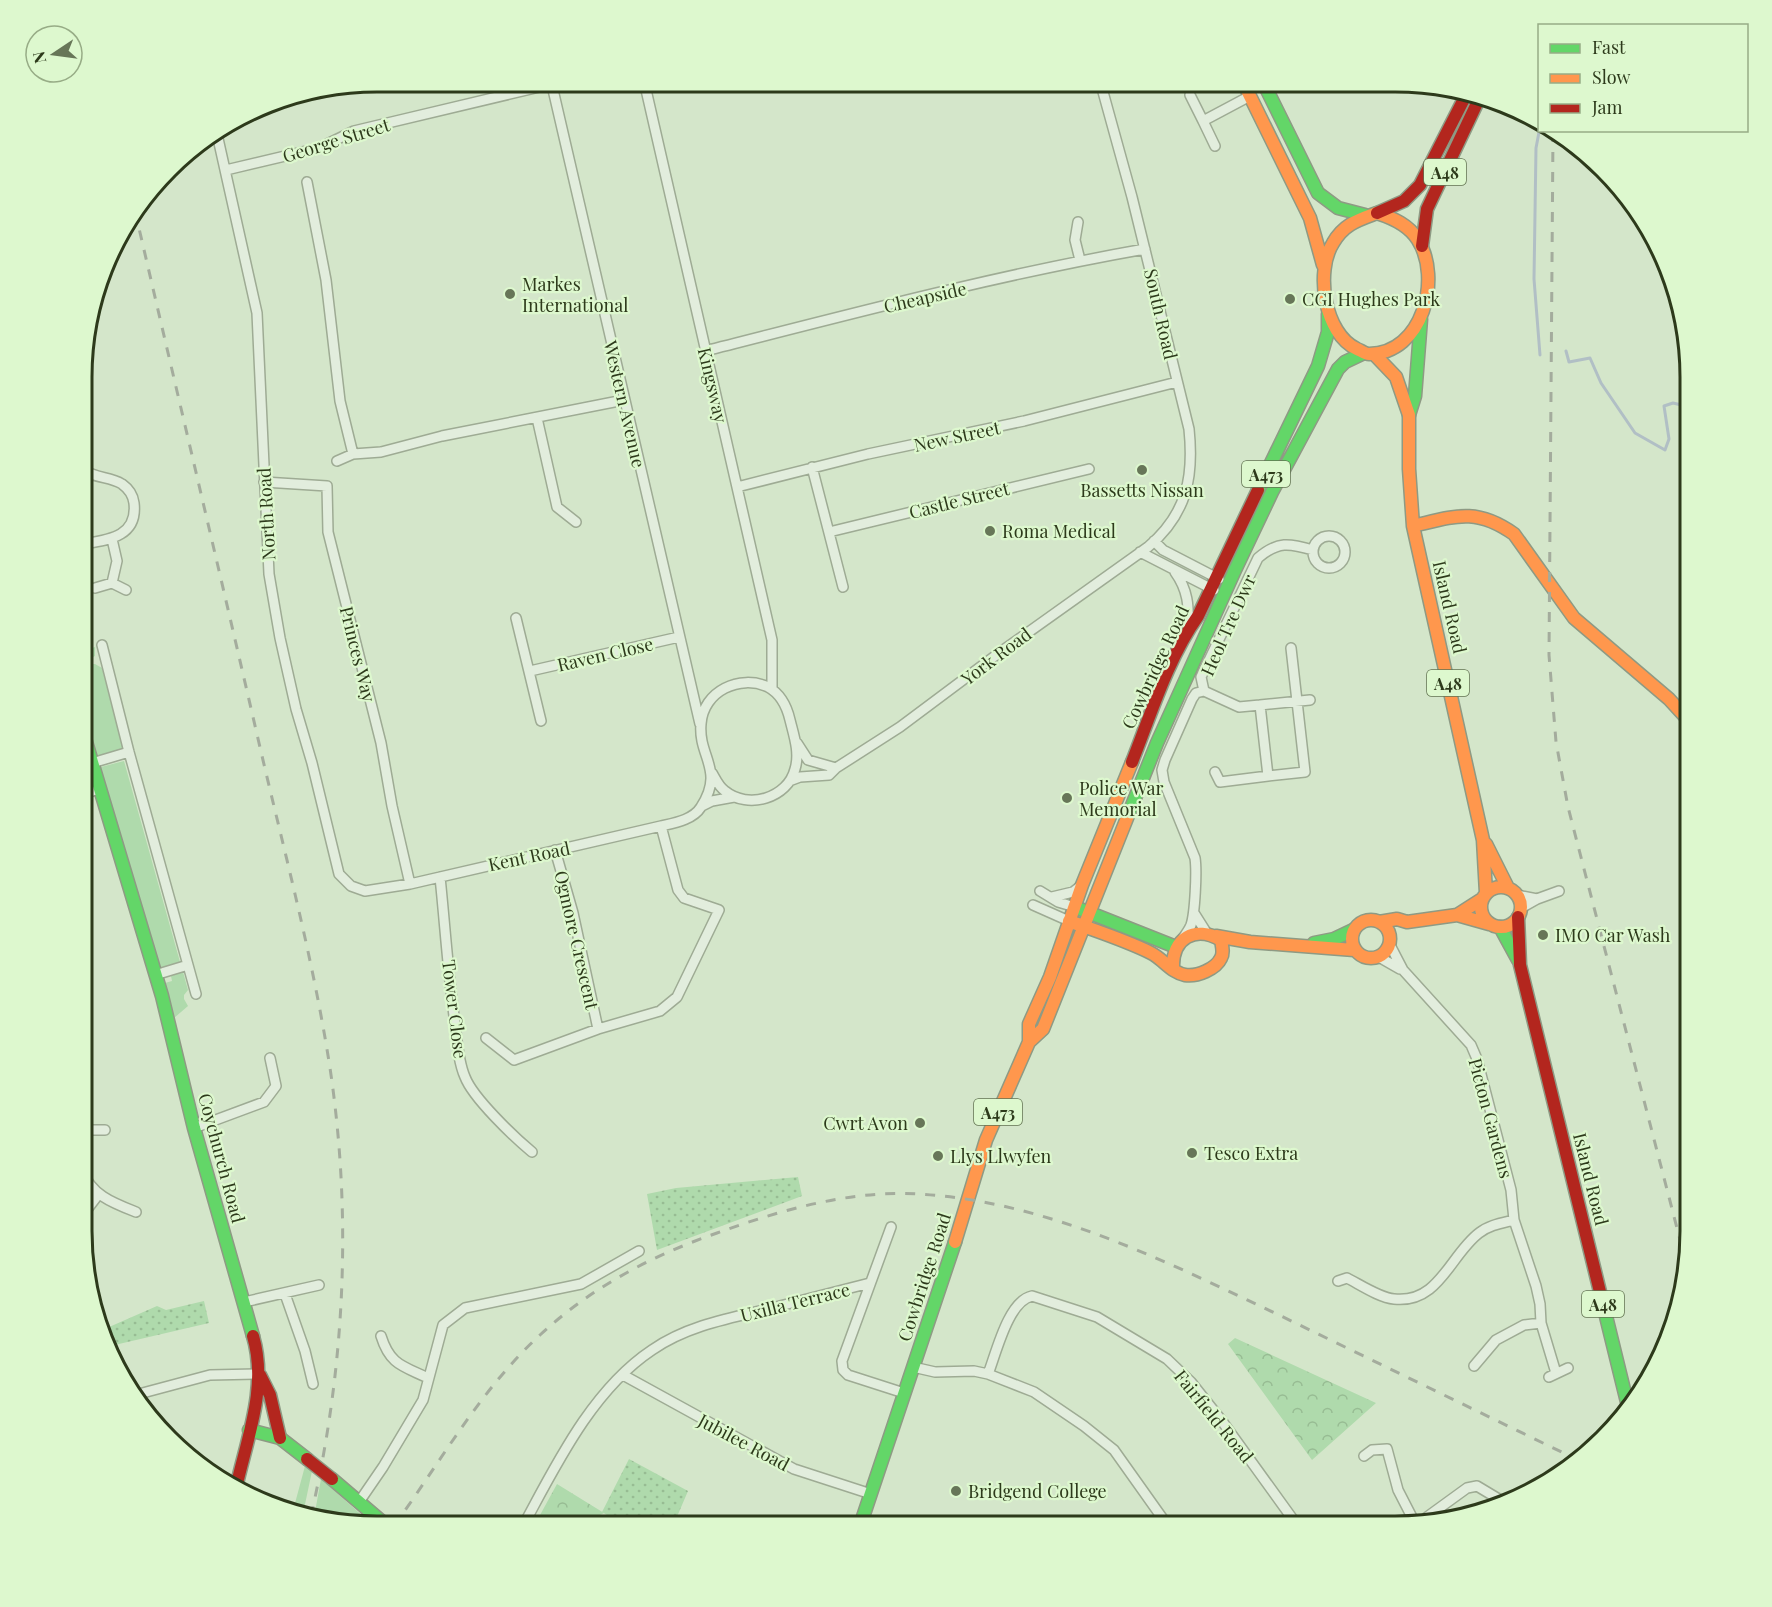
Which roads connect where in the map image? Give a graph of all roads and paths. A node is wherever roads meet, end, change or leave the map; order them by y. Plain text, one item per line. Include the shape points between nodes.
1 (514, 92) edge
2 (553, 92) edge
3 (646, 92) edge
4 (1103, 92) edge
5 (1248, 92) edge
6 (1268, 92) edge
7 (1190, 95) dead end
8 (1250, 96) junction
9 (1464, 100) edge
10 (1477, 104) edge
11 (1203, 121) junction
12 (218, 139) edge
13 (1215, 146) dead end
14 (226, 170) junction
15 (307, 182) dead end
16 (1371, 214) junction
17 (1078, 222) dead end
18 (1422, 248) junction
19 (1145, 249) junction
20 (1080, 260) junction
21 (1323, 265) junction
22 (1328, 314) junction
23 (1421, 318) junction
24 (705, 351) junction
25 (1369, 353) junction
26 (1177, 382) junction
27 (624, 400) junction
28 (1408, 415) junction
29 (537, 418) junction
30 (353, 454) junction
31 (337, 460) dead end
32 (812, 467) junction
33 (1089, 469) dead end
34 (92, 474) edge
35 (264, 482) junction
36 (737, 487) junction
37 (576, 522) dead end
38 (1413, 526) junction
39 (829, 532) junction
40 (112, 539) junction
41 (1154, 541) junction
42 (92, 542) edge
43 (1314, 550) dead end
44 (1140, 552) junction
45 (1174, 571) junction
46 (112, 583) junction
47 (1214, 584) junction
48 (843, 587) dead end
49 (95, 588) dead end
50 (126, 590) dead end
51 (1227, 590) junction
52 (516, 618) dead end
53 (1188, 630) junction
54 (679, 637) junction
55 (102, 645) dead end
56 (1291, 648) dead end
57 (105, 655) junction
58 (93, 658) dead end
59 (531, 671) junction
60 (772, 689) junction
61 (1204, 691) junction
62 (1310, 700) dead end
63 (1297, 701) junction
64 (1260, 705) junction
65 (1680, 711) edge
66 (541, 721) dead end
67 (700, 726) junction
68 (795, 741) junction
69 (129, 752) junction
70 (92, 763) joint
71 (836, 768) junction
72 (1215, 772) dead end
73 (712, 773) junction
74 (1268, 776) junction
75 (792, 780) junction
76 (99, 789) junction
77 (92, 791) edge
78 (735, 797) junction
79 (702, 806) junction
80 (661, 826) junction
81 (1483, 840) junction
82 (555, 850) junction
83 (440, 876) junction
84 (410, 884) junction
85 (1082, 885) junction
86 (351, 886) joint
87 (1040, 891) dead end
88 (1559, 891) dead end
89 (1512, 892) junction
90 (1484, 896) junction
91 (1052, 897) junction
92 (1537, 898) junction
93 (1033, 905) dead end
94 (1075, 906) junction
95 (1090, 912) junction
96 (1194, 913) junction
97 (1520, 913) junction
98 (1457, 915) junction
99 (1070, 921) junction
100 (1379, 922) junction
101 (1407, 922) junction
102 (1494, 926) junction
103 (1084, 927) junction
104 (1353, 930) junction
105 (1210, 934) junction
106 (1250, 942) junction
107 (1390, 943) junction
108 (1178, 944) junction
109 (1307, 945) junction
110 (1354, 950) junction
111 (1222, 956) junction
112 (1379, 957) junction
113 (1520, 965) junction
114 (188, 966) junction
115 (1173, 968) junction
116 (1402, 970) junction
117 (155, 975) junction
118 (196, 994) dead end
119 (598, 1029) junction
120 (486, 1038) dead end
121 (1029, 1042) junction
122 (270, 1058) dead end
123 (194, 1128) junction
124 (92, 1130) edge
125 (105, 1130) dead end
126 (532, 1152) dead end
127 (92, 1188) edge
128 (98, 1195) junction
129 (92, 1203) edge
130 (136, 1212) dead end
131 (1514, 1220) junction
132 (891, 1227) dead end
133 (639, 1251) dead end
134 (1343, 1276) dead end
135 (870, 1283) junction
136 (319, 1285) dead end
137 (285, 1294) junction
138 (244, 1302) junction
139 (1540, 1323) junction
140 (381, 1336) dead end
141 (1474, 1366) dead end
142 (913, 1367) junction
143 (1569, 1368) dead end
144 (260, 1374) junction
145 (988, 1374) junction
146 (623, 1376) junction
147 (428, 1378) junction
148 (313, 1384) dead end
149 (142, 1393) edge
150 (904, 1393) junction
151 (1626, 1398) edge
152 (249, 1430) junction
153 (280, 1438) junction
154 (1364, 1456) dead end
155 (238, 1479) edge
156 (871, 1494) junction
157 (1496, 1497) edge
158 (359, 1502) junction
159 (1432, 1513) edge
160 (1411, 1515) edge
161 (375, 1516) edge
162 (529, 1516) edge
163 (863, 1516) edge
164 (1161, 1516) edge
165 (1290, 1516) edge

1 - 14 street, George Street via 354,131 320,148
2 - 27 street, Western Avenue
3 - 24 street, Kingsway
4 - 19 street, South Road
5 - 8 main road
6 - 16 main road via 1318,193 1338,208
7 - 11 street
8 - 11 street
8 - 21 main road via 1310,218
9 - 16 main road, A48 via 1420,185 1404,201
10 - 18 main road, A48 via 1427,209
11 - 13 street
12 - 14 street, North Road
14 - 35 street, North Road via 256,313
15 - 30 street via 326,280 340,400
16 - 18 main road, A48 via 1403,223
16 - 21 main road, A48 via 1355,219 1341,231
17 - 20 street via 1075,240
18 - 23 main road, A48 via 1429,283
19 - 20 street, Cheapside
19 - 26 street, South Road
20 - 24 street, Cheapside
21 - 22 main road, A48
22 - 25 main road, A48 via 1340,338
22 - 47 main road, Cowbridge Road / A473 via 1328,332 1318,366
23 - 25 main road, A48 via 1399,344 1390,350
23 - 28 main road, A48 via 1415,396
24 - 36 street, Kingsway
25 - 28 main road, A48 via 1396,377
25 - 51 main road, Cowbridge Road / A473 via 1345,362 1330,380
26 - 32 street, New Street via 1024,421
26 - 41 street, South Road via 1192,458 1188,485 1178,510
27 - 29 street
27 - 54 street, Western Avenue
28 - 38 main road, Island Road / A48
29 - 30 street via 381,452
29 - 37 street via 557,507
30 - 31 street
32 - 36 street, New Street
32 - 39 street
33 - 39 street, Castle Street
34 - 40 street via 122,484 134,498 133,519 123,534
35 - 84 street, Princes Way via 327,486 328,532 381,743
35 - 86 street, North Road via 269,574 280,638 339,874
36 - 60 street, Kingsway via 772,640
38 - 65 main road via 1475,515 1504,526 1514,534 1574,618
38 - 81 main road, Island Road / A48
39 - 48 street
40 - 42 street
40 - 46 street via 117,561
41 - 44 street, York Road
41 - 47 street
43 - 61 street, Heol Tre Dwr via 1276,546 1258,558 1201,677
44 - 45 street
44 - 71 street, York Road via 900,728
45 - 47 street
45 - 53 street via 1188,601
46 - 49 street
46 - 50 street
47 - 51 street
47 - 53 main road, Cowbridge Road / A473
51 - 95 main road, Cowbridge Road / A473 via 1157,744
52 - 59 street
53 - 85 main road, Cowbridge Road / A473 via 1150,712
54 - 59 street, Raven Close
54 - 67 street, Western Avenue
55 - 57 street
56 - 63 street
57 - 58 street
57 - 69 street
59 - 66 street
60 - 67 street via 751,682 731,684 712,697
60 - 68 street via 785,704
61 - 64 street via 1239,707
61 - 96 street, Heol Tre Dwr via 1192,699 1162,770 1195,858
62 - 63 street
63 - 64 street
63 - 74 street via 1305,772
64 - 74 street
67 - 73 street
68 - 71 street via 808,760
68 - 75 street via 797,756
69 - 70 street
69 - 114 street
70 - 76 main road, Coychurch Road
71 - 75 street, York Road via 830,775
72 - 74 street via 1220,782
73 - 78 street via 720,786
73 - 79 street
75 - 78 street via 768,799
76 - 77 street
76 - 117 main road, Coychurch Road
78 - 79 street, Kent Road
79 - 80 street, Kent Road via 690,816
80 - 82 street, Kent Road
80 - 119 street, Ogmore Crescent via 678,890 684,897 719,910 677,997 660,1011
81 - 89 main road, A48
81 - 90 main road, A48
82 - 83 street, Kent Road
82 - 119 street, Ogmore Crescent
83 - 84 street, Kent Road
83 - 126 street, Tower Close via 452,1005 465,1077 474,1092
84 - 86 street, Kent Road via 365,891
85 - 91 street via 1073,892
85 - 94 main road, Cowbridge Road / A473
87 - 91 street
88 - 92 street
89 - 90 main road via 1494,888
89 - 92 street
89 - 97 main road, A48
90 - 98 main road
90 - 102 main road, A48 via 1482,914
91 - 94 street
92 - 97 street
93 - 99 street
94 - 95 main road
94 - 99 main road, Cowbridge Road / A473
95 - 103 main road, Cowbridge Road / A473
95 - 108 main road via 1149,938
96 - 105 street
96 - 108 street, Heol Tre Dwr via 1191,927
97 - 102 main road via 1509,926
97 - 113 main road, A48
98 - 101 main road
98 - 102 main road
99 - 103 main road
99 - 121 main road, Cowbridge Road / A473 via 1029,1024
100 - 101 main road
100 - 104 main road via 1368,920
100 - 107 main road via 1385,926
101 - 107 main road
102 - 113 main road, A48
103 - 115 main road via 1150,952
103 - 121 main road, Cowbridge Road / A473 via 1043,1029
104 - 109 main road
104 - 110 main road
105 - 106 main road
105 - 108 main road via 1196,933
105 - 111 main road via 1221,940
106 - 109 main road
106 - 111 main road
107 - 112 main road
107 - 116 street, Picton Gardens
108 - 115 main road
109 - 110 main road
110 - 112 main road via 1369,959
111 - 115 main road via 1196,975 1181,974
112 - 116 street, Picton Gardens
113 - 151 main road, Island Road / A48
114 - 117 street
114 - 118 street
116 - 131 street, Picton Gardens via 1471,1045 1478,1059 1511,1190
117 - 123 main road, Coychurch Road
119 - 120 street, Ogmore Crescent via 514,1060
121 - 142 main road, Cowbridge Road / A473 via 986,1140
122 - 123 street via 276,1086 264,1102
123 - 138 main road, Coychurch Road
124 - 125 street
127 - 128 street
128 - 129 street
128 - 130 street
131 - 134 street via 1478,1233 1436,1285 1417,1296 1393,1299
131 - 139 street, Picton Gardens via 1536,1286
132 - 135 street, Uxilla Terrace
133 - 147 street via 581,1284 465,1308 443,1325
135 - 146 street, Uxilla Terrace via 681,1334 651,1350
135 - 150 street, Uxilla Terrace via 842,1361 843,1370
136 - 137 street
137 - 138 street
137 - 148 street
138 - 144 main road, Coychurch Road
139 - 141 street via 1524,1325 1496,1340 1486,1362
139 - 143 street, Picton Gardens via 1552,1375
140 - 147 street via 396,1363
142 - 145 street
142 - 150 main road, Cowbridge Road / A473
144 - 149 street via 210,1375
144 - 152 main road, Coychurch Road
144 - 153 main road via 270,1395
145 - 164 street via 1034,1392 1114,1450
145 - 165 street, Fairfield Road via 1011,1313 1026,1297 1097,1317 1167,1359 1191,1382
146 - 156 street, Jubilee Road via 794,1469
146 - 162 street, Uxilla Terrace via 597,1404 566,1448
147 - 158 street via 423,1400
150 - 156 main road, Cowbridge Road / A473
152 - 153 main road
152 - 155 main road, Coychurch Road
153 - 158 main road, bridge
154 - 160 street via 1372,1450 1387,1449 1398,1490
156 - 163 main road, Cowbridge Road / A473
157 - 159 street via 1477,1486 1467,1488
158 - 161 main road

